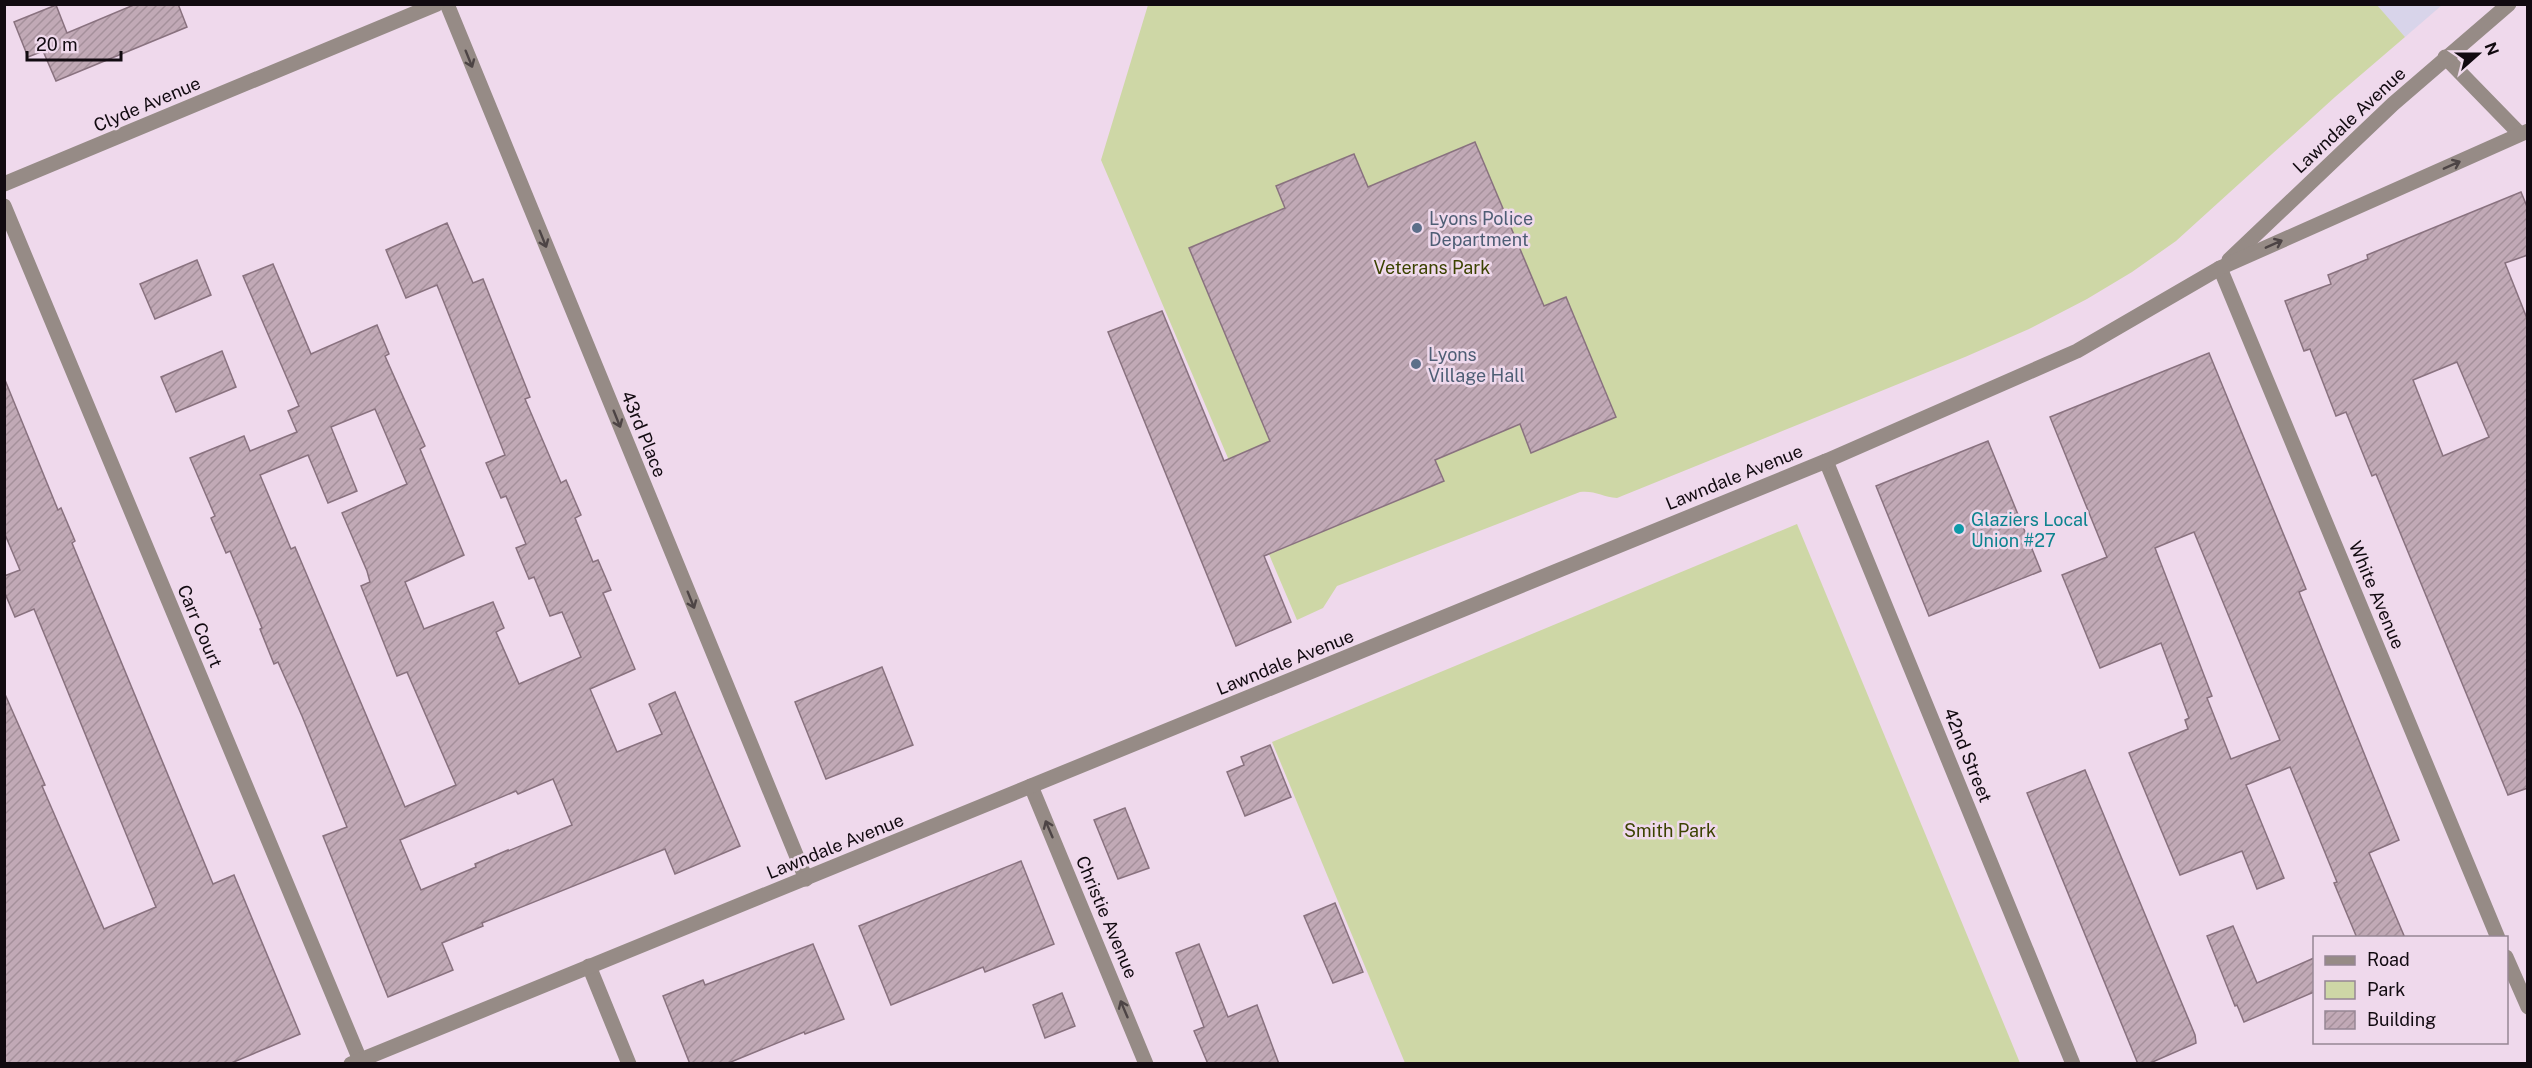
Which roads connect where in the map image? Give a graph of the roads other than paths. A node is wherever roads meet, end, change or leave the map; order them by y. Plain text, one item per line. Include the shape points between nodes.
1 (437, 4) edge
2 (447, 4) edge
3 (2509, 4) edge
4 (2445, 57) junction
5 (2524, 133) edge
6 (4, 184) edge
7 (4, 206) edge
8 (2220, 268) junction
9 (1826, 461) junction
10 (1030, 786) junction
11 (806, 879) junction
12 (2497, 936) edge
13 (2508, 962) edge
14 (589, 966) junction
15 (2528, 1007) edge
16 (355, 1062) edge
17 (629, 1064) edge
18 (1146, 1064) edge
19 (2073, 1064) edge

1 - 6 street, Clyde Avenue
2 -> 11 street, 43rd Place
3 - 4 street, Lawndale Avenue
4 - 5 street
4 - 8 street, Lawndale Avenue
8 -> 5 street, Lawndale Avenue
7 - 16 street, Carr Court
8 - 9 street, Lawndale Avenue via 2077,351
8 - 12 street, White Avenue
9 - 10 street, Lawndale Avenue
9 - 19 street, 42nd Street
10 - 11 street, Lawndale Avenue
18 -> 10 street, Christie Avenue
11 - 14 street, Lawndale Avenue
13 - 15 street
14 - 16 street, Lawndale Avenue
14 - 17 street

